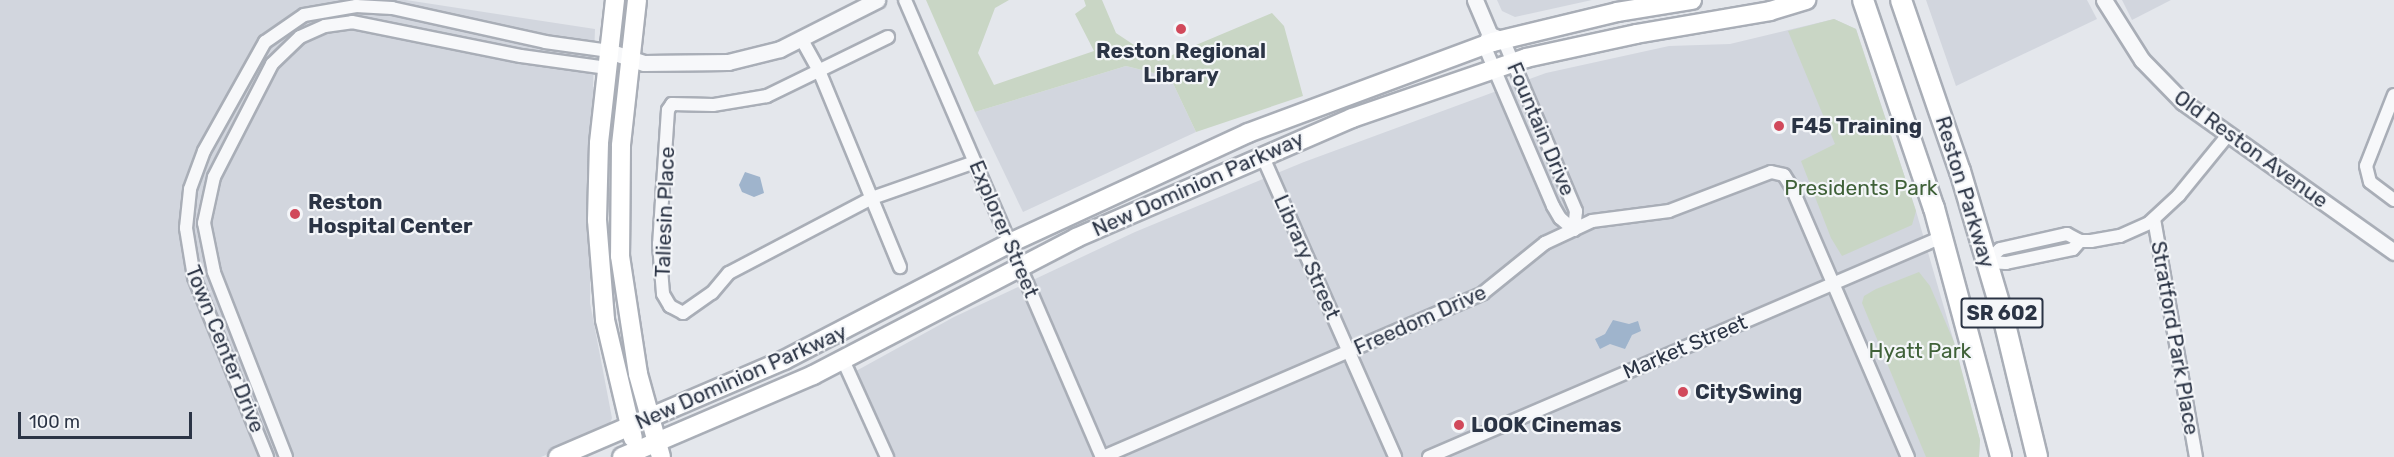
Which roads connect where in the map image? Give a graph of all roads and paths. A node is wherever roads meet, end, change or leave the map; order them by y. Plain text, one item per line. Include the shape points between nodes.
1 (615, 0) edge
2 (637, 0) edge
3 (877, 0) edge
4 (906, 0) edge
5 (1475, 0) edge
6 (1692, 0) edge
7 (1806, 0) edge
8 (1863, 0) edge
9 (1901, 0) edge
10 (2104, 0) edge
11 (888, 37) dead end
12 (1492, 39) junction
13 (802, 40) junction
14 (608, 59) junction
15 (630, 61) junction
16 (1512, 62) junction
17 (1494, 67) junction
18 (820, 73) junction
19 (2394, 94) edge
20 (2228, 135) junction
21 (1262, 155) junction
22 (975, 162) junction
23 (872, 198) junction
24 (2394, 200) edge
25 (2154, 219) junction
26 (1574, 230) junction
27 (1942, 237) junction
28 (1010, 243) junction
29 (2394, 252) edge
30 (1987, 262) junction
31 (900, 267) dead end
32 (1020, 267) junction
33 (1833, 284) junction
34 (1349, 353) junction
35 (843, 360) junction
36 (650, 418) junction
37 (630, 427) junction
38 (659, 450) edge
39 (633, 455) edge
40 (267, 457) edge
41 (286, 457) edge
42 (558, 457) edge
43 (887, 457) edge
44 (1103, 457) edge
45 (1395, 457) edge
46 (1429, 457) edge
47 (1908, 457) edge
48 (2001, 457) edge
49 (2037, 457) edge
50 (2196, 457) edge

1 - 14 main road
2 - 15 main road
3 - 13 street
4 - 22 street, Explorer Street
5 - 12 street, Fountain Drive
6 - 12 main road, New Dominion Parkway
7 - 16 main road, New Dominion Parkway via 1770,12 1636,34
8 - 27 main road, Reston Parkway / SR 602
9 - 30 main road, Reston Parkway / SR 602
10 - 20 street, Old Reston Avenue via 2125,36 2162,82
11 - 18 street, Taliesin Place
12 - 16 street, Fountain Drive
12 - 17 street, Fountain Drive
12 - 28 main road, New Dominion Parkway via 1248,133
13 - 15 street via 728,62 677,65
13 - 18 street
14 - 15 street
14 - 37 main road via 598,175 598,254 605,321
14 - 40 street, Town Center Drive via 392,8 356,6 304,15 265,42 204,151 190,189 186,228 194,277
14 - 41 street, Town Center Drive via 521,56 352,22 325,26 300,37 272,64 214,177 204,223 214,272
15 - 36 main road via 621,146 620,256 630,334
16 - 17 main road, New Dominion Parkway
16 - 26 street, Fountain Drive via 1576,211
17 - 21 main road, New Dominion Parkway
17 - 26 street, Fountain Drive via 1553,206
18 - 23 street
18 - 23 street, Taliesin Place via 767,96 713,105 679,103 668,110 659,244 663,294 670,306 682,313 712,293 729,273
19 - 24 street via 2366,166 2370,182
20 - 25 street
20 - 29 street, Old Reston Avenue
21 - 32 main road, New Dominion Parkway
21 - 34 street, Library Street
22 - 23 street, Taliesin Place
22 - 28 street, Explorer Street
23 - 31 street
25 - 30 street via 2120,236 2080,242 2073,249 2006,263
25 - 50 street, Stratford Park Place
26 - 33 street, Freedom Drive via 1599,219 1670,211 1771,172 1784,175 1792,188
26 - 34 street, Freedom Drive via 1545,243 1483,293
27 - 33 street, Market Street
27 - 48 main road, Reston Parkway / SR 602
28 - 32 street, Explorer Street
28 - 36 main road, New Dominion Parkway via 784,360
30 - 49 main road, Reston Parkway / SR 602
32 - 35 main road, New Dominion Parkway
32 - 44 street, Explorer Street
33 - 46 street, Market Street
33 - 47 street
34 - 44 street, Freedom Drive
34 - 45 street, Library Street
35 - 38 main road, New Dominion Parkway
35 - 43 street
36 - 37 main road, New Dominion Parkway
36 - 38 main road
37 - 39 main road
37 - 42 main road, New Dominion Parkway
38 - 39 main road, New Dominion Parkway

